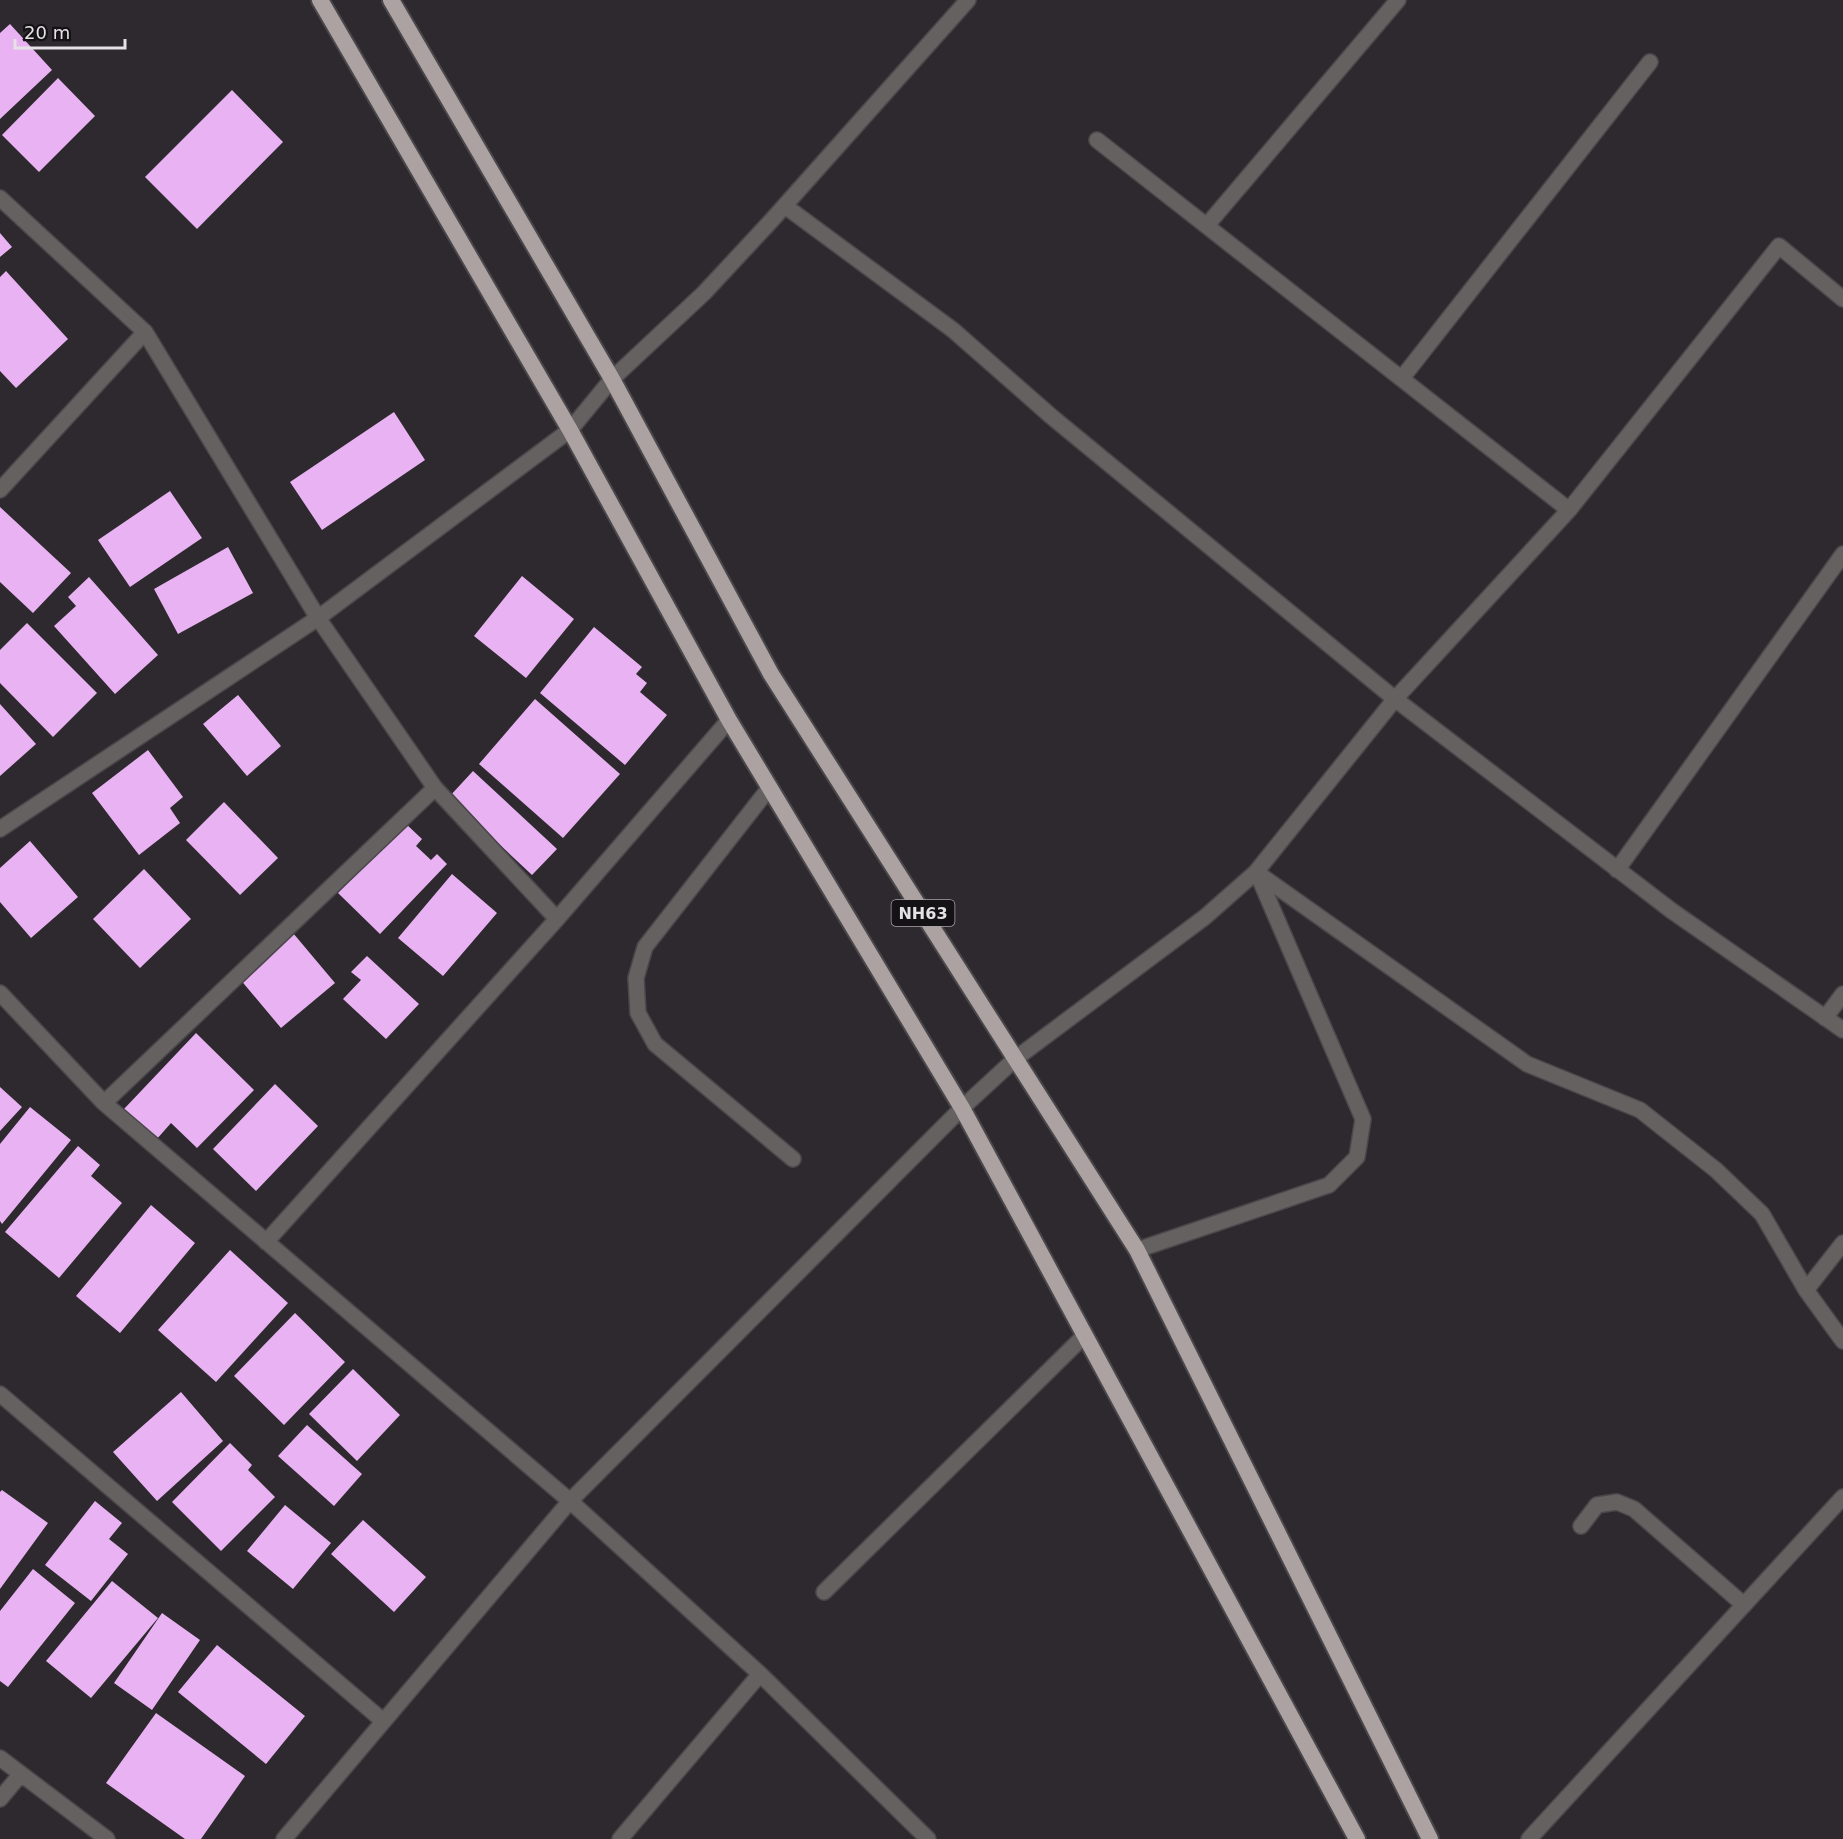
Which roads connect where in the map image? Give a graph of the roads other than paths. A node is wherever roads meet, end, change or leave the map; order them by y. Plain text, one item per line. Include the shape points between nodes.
1 (320, 0) edge
2 (391, 0) edge
3 (968, 0) edge
4 (1398, 0) edge
5 (1650, 62) dead end
6 (1097, 140) dead end
7 (0, 198) edge
8 (785, 206) junction
9 (1208, 224) junction
10 (1843, 299) edge
11 (145, 332) junction
12 (1402, 378) junction
13 (612, 379) junction
14 (570, 430) junction
15 (0, 490) edge
16 (1569, 510) junction
17 (1843, 554) edge
18 (318, 618) junction
19 (1395, 699) junction
20 (729, 720) junction
21 (770, 787) junction
22 (435, 788) junction
23 (0, 829) edge
24 (1617, 870) junction
25 (1256, 872) junction
26 (557, 919) junction
27 (0, 993) edge
28 (1843, 994) edge
29 (1825, 1018) junction
30 (1843, 1030) edge
31 (1015, 1059) junction
32 (104, 1102) junction
33 (962, 1108) junction
34 (794, 1159) dead end
35 (266, 1242) junction
36 (1843, 1243) edge
37 (1137, 1250) junction
38 (1806, 1290) junction
39 (1085, 1335) junction
40 (1843, 1341) edge
41 (0, 1394) edge
42 (1843, 1497) edge
43 (570, 1501) junction
44 (1581, 1526) dead end
45 (824, 1592) dead end
46 (1744, 1605) junction
47 (760, 1674) junction
48 (382, 1720) junction
49 (0, 1758) edge
50 (20, 1775) junction
51 (0, 1799) edge
52 (107, 1839) edge
53 (284, 1839) edge
54 (620, 1839) edge
55 (928, 1839) edge
56 (1357, 1839) edge
57 (1430, 1839) edge
58 (1529, 1839) edge

1 - 14 highway
2 - 13 highway, NH63
3 - 8 street
4 - 9 street
5 - 12 street
6 - 9 street
7 - 11 street
8 - 13 street via 704,293
8 - 19 street via 953,330 1052,417
9 - 12 street
10 - 16 street via 1779,246
11 - 15 street
11 - 18 street
12 - 16 street
13 - 14 street
13 - 31 highway, NH63 via 771,674
14 - 18 street
14 - 20 highway
16 - 19 street
17 - 24 street
18 - 22 street
18 - 23 street
19 - 24 street
19 - 25 street
20 - 21 highway
20 - 26 street
21 - 33 highway
21 - 34 street via 645,947 636,978 638,1013 655,1044
22 - 26 street
22 - 32 street
24 - 29 street
25 - 31 street via 1205,917
25 - 37 street via 1363,1119 1358,1157 1329,1185
25 - 38 street via 1527,1065 1640,1110 1716,1170 1762,1214
26 - 35 street
27 - 32 street
28 - 29 street
29 - 30 street
31 - 33 street
31 - 37 highway, NH63
32 - 35 street
33 - 39 highway
33 - 43 street
35 - 43 street
36 - 38 street
37 - 57 highway, NH63
38 - 40 street
39 - 45 street
39 - 56 highway
41 - 48 street
42 - 46 street
43 - 47 street
43 - 48 street
44 - 46 street via 1597,1505 1617,1502 1634,1509
46 - 58 street
47 - 54 street
47 - 55 street
48 - 53 street
49 - 50 street
50 - 51 street
50 - 52 street

